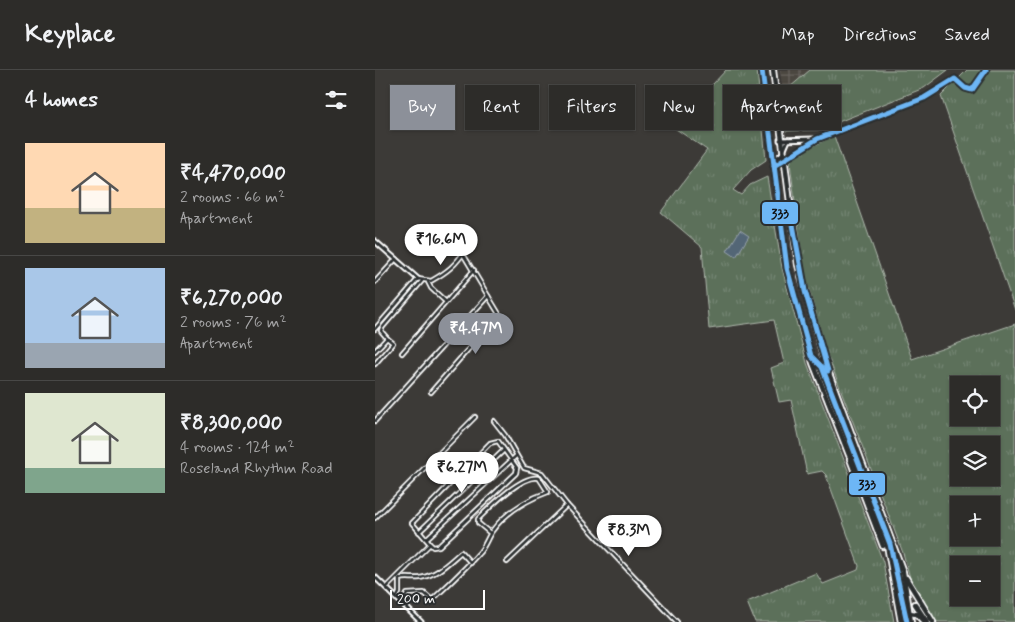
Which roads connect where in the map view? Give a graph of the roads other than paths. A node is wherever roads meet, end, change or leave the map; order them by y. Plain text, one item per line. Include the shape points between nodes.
1 (762, 70) edge
2 (773, 70) edge
3 (986, 70) edge
4 (817, 139) junction
5 (780, 140) junction
6 (788, 140) junction
7 (783, 157) junction
8 (773, 164) junction
9 (375, 241) edge
10 (466, 249) dead end
11 (463, 254) junction
12 (396, 258) junction
13 (474, 270) junction
14 (420, 280) junction
15 (375, 282) edge
16 (428, 282) junction
17 (488, 295) junction
18 (447, 302) junction
19 (375, 329) edge
20 (387, 338) junction
21 (375, 351) edge
22 (402, 353) dead end
23 (375, 364) edge
24 (431, 392) dead end
25 (475, 417) dead end
26 (375, 421) edge
27 (494, 421) dead end
28 (504, 450) junction
29 (849, 455) junction
30 (517, 456) junction
31 (511, 461) junction
32 (567, 505) junction
33 (375, 518) edge
34 (419, 532) junction
35 (490, 534) junction
36 (426, 540) junction
37 (430, 544) junction
38 (883, 546) tunnel mouth
39 (507, 562) dead end
40 (471, 563) junction
41 (903, 572) junction
42 (375, 577) edge
43 (386, 588) junction
44 (399, 593) junction
45 (407, 594) junction
46 (397, 599) junction
47 (402, 604) junction
48 (915, 604) tunnel mouth
49 (909, 613) junction
50 (421, 622) edge
51 (677, 622) edge
52 (901, 622) edge
53 (911, 622) edge
54 (926, 622) edge
55 (933, 622) edge

1 - 8 main road
2 - 5 main road
3 - 4 street via 972,90 955,79 924,98
4 - 6 street
4 - 7 street
5 - 6 street
5 - 7 main road
6 - 7 street
7 - 8 street
7 - 41 main road via 798,265 815,331
8 - 29 main road via 785,259 797,306 813,363
9 - 12 street
10 - 11 street
11 - 13 street
11 - 16 street via 454,267
12 - 14 street
12 - 15 street
13 - 17 street
13 - 18 street
14 - 16 street
14 - 19 street
14 - 20 street via 382,328
16 - 18 street
17 - 24 street via 499,311 498,316
17 - 26 street
18 - 22 street
20 - 21 street
20 - 23 street via 393,343
25 - 33 street
27 - 30 street
28 - 31 street
28 - 34 street
28 - 34 street via 495,440 485,449 412,523
29 - 38 main road
29 - 52 main road via 887,545
30 - 31 street
30 - 32 street via 528,471 542,473
31 - 36 street
31 - 37 street via 517,468 516,473 439,546
32 - 39 street
32 - 51 street
34 - 36 street
35 - 35 street via 478,519 509,491 532,478 539,478 548,492 530,498
35 - 40 street
36 - 37 street
37 - 43 street
40 - 44 street via 461,552 433,574 399,578
40 - 45 street via 432,600 424,593
41 - 49 main road
41 - 55 main road
42 - 43 street
43 - 46 street
44 - 45 street
44 - 46 street
45 - 47 street
46 - 47 street
47 - 50 street
48 - 54 main road
49 - 53 main road
49 - 54 main road via 917,614

